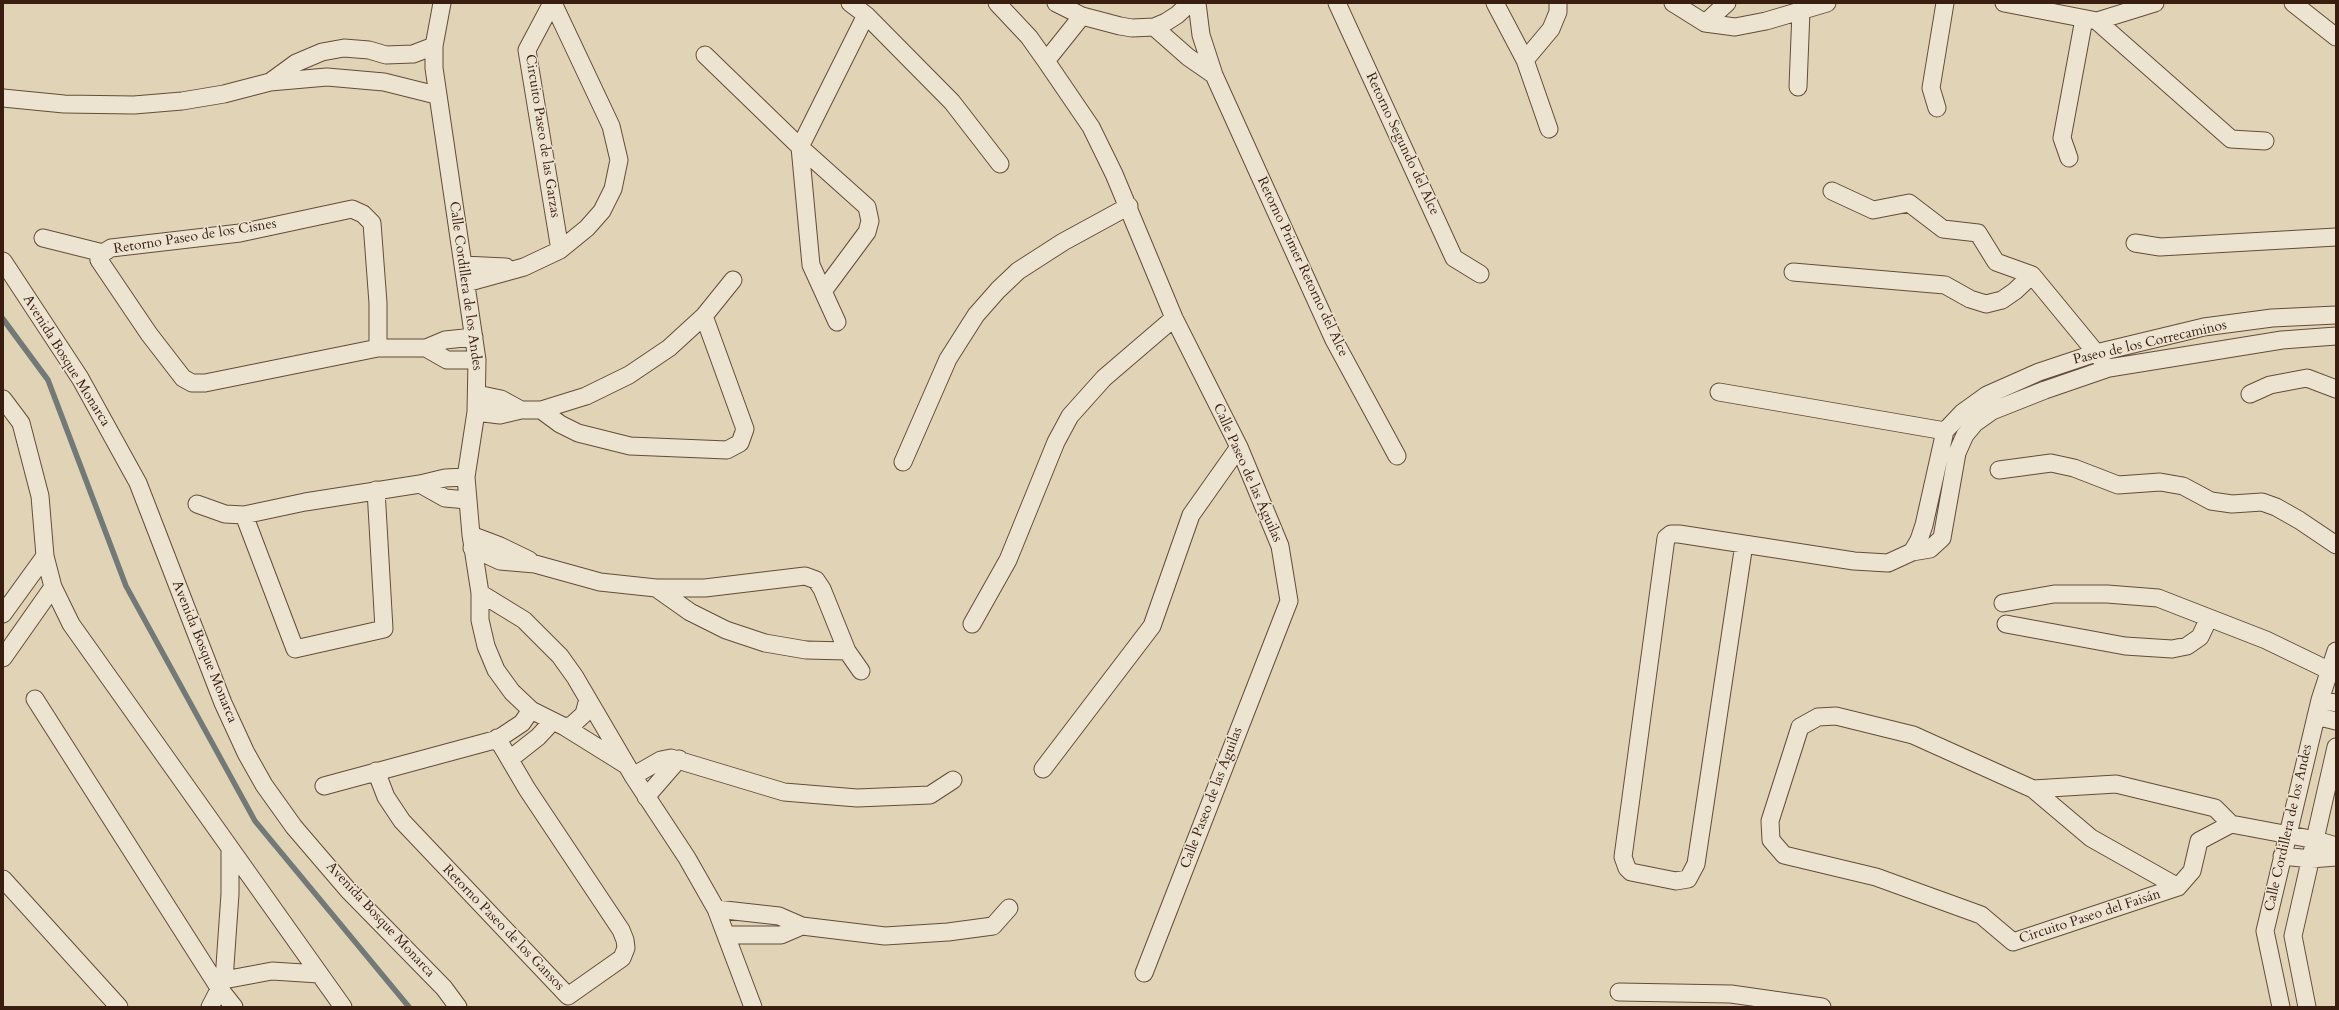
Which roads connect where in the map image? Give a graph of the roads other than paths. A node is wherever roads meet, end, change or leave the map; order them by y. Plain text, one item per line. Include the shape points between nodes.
1 (442, 3) edge
2 (552, 3) edge
3 (850, 3) edge
4 (997, 3) edge
5 (1056, 3) edge
6 (1190, 3) edge
7 (1197, 3) edge
8 (1337, 3) edge
9 (1495, 3) edge
10 (1558, 3) edge
11 (1673, 3) edge
12 (1727, 3) edge
13 (1827, 3) edge
14 (1945, 3) edge
15 (2004, 3) edge
16 (2155, 3) edge
17 (2293, 3) edge
18 (1801, 11) junction
19 (866, 15) junction
20 (1082, 16) junction
21 (2090, 20) junction
22 (1704, 23) junction
23 (1154, 27) junction
24 (2336, 37) edge
25 (434, 46) junction
26 (386, 55) junction
27 (705, 55) dead end
28 (1525, 60) junction
29 (1046, 61) junction
30 (1214, 75) junction
31 (270, 82) junction
32 (384, 82) junction
33 (1798, 87) dead end
34 (436, 95) junction
35 (3, 98) edge
36 (1937, 108) dead end
37 (1550, 129) dead end
38 (2265, 141) dead end
39 (800, 146) junction
40 (2069, 158) dead end
41 (1000, 164) dead end
42 (1832, 191) dead end
43 (1129, 206) junction
44 (2336, 237) edge
45 (44, 238) dead end
46 (2135, 243) dead end
47 (560, 250) junction
48 (103, 253) junction
49 (3, 261) edge
50 (463, 265) junction
51 (524, 267) junction
52 (1793, 272) dead end
53 (1480, 274) dead end
54 (2032, 275) junction
55 (733, 280) dead end
56 (466, 283) junction
57 (824, 290) junction
58 (2336, 314) edge
59 (704, 316) junction
60 (1174, 318) junction
61 (837, 322) dead end
62 (2336, 336) edge
63 (474, 337) junction
64 (378, 348) junction
65 (426, 348) junction
66 (2096, 352) junction
67 (477, 360) junction
68 (2109, 368) junction
69 (2336, 389) edge
70 (1719, 392) dead end
71 (477, 394) junction
72 (2250, 394) dead end
73 (3, 399) edge
74 (521, 410) junction
75 (541, 410) junction
76 (476, 412) junction
77 (1945, 431) junction
78 (1239, 447) junction
79 (1940, 449) junction
80 (1957, 453) junction
81 (1397, 456) dead end
82 (903, 462) dead end
83 (1999, 470) dead end
84 (466, 477) junction
85 (420, 484) junction
86 (376, 490) junction
87 (467, 500) junction
88 (198, 504) dead end
89 (244, 515) junction
90 (472, 541) junction
91 (1744, 544) junction
92 (2336, 545) edge
93 (1912, 552) junction
94 (45, 556) junction
95 (53, 586) junction
96 (656, 588) junction
97 (480, 593) junction
98 (2004, 603) dead end
99 (3, 614) edge
100 (2209, 618) junction
101 (972, 624) dead end
102 (2006, 624) dead end
103 (847, 651) junction
104 (2336, 651) edge
105 (3, 658) edge
106 (2328, 670) junction
107 (861, 671) dead end
108 (34, 699) dead end
109 (588, 699) junction
110 (2324, 706) edge
111 (531, 710) junction
112 (2336, 721) edge
113 (559, 725) junction
114 (497, 738) junction
115 (2336, 747) edge
116 (510, 759) junction
117 (679, 760) junction
118 (1043, 769) dead end
119 (629, 770) junction
120 (376, 771) junction
121 (952, 780) dead end
122 (324, 786) dead end
123 (2033, 789) junction
124 (646, 797) junction
125 (2231, 824) junction
126 (2287, 836) junction
127 (2316, 840) junction
128 (2336, 846) edge
129 (230, 851) junction
130 (2282, 856) junction
131 (2336, 857) edge
132 (2312, 859) junction
133 (3, 879) edge
134 (2178, 887) junction
135 (1009, 908) dead end
136 (716, 909) junction
137 (802, 926) junction
138 (726, 935) junction
139 (318, 974) junction
140 (1144, 974) dead end
141 (222, 984) junction
142 (1619, 992) dead end
143 (119, 1007) edge
144 (210, 1007) edge
145 (234, 1007) edge
146 (343, 1007) edge
147 (458, 1007) edge
148 (753, 1007) edge
149 (1822, 1007) edge
150 (2281, 1007) edge
151 (2307, 1007) edge

1 - 25 street, Calle Cordillera de los Andes
2 - 47 street, Circuito Paseo de las Garzas via 527,50
2 - 47 street, Circuito Paseo de las Garzas via 611,126 618,160 613,189 602,211 587,228
3 - 19 street
4 - 29 street, Calle Paseo de las Águilas
5 - 20 street
6 - 23 street via 1177,15
7 - 30 street, Retorno Primer Retorno del Alce via 1201,35
8 - 53 street, Retorno Segundo del Alce via 1454,258
9 - 28 street
10 - 28 street via 1558,12 1551,29
11 - 22 street
12 - 22 street
13 - 18 street
14 - 36 street via 1931,88
15 - 21 street
16 - 21 street
17 - 24 street
18 - 22 street via 1735,27
18 - 33 street
19 - 39 street
19 - 41 street via 952,102
20 - 23 street via 1120,26
20 - 29 street
21 - 38 street via 2231,139
21 - 40 street via 2062,138
23 - 30 street via 1188,57
25 - 26 street via 413,54
25 - 34 street, Calle Cordillera de los Andes
26 - 31 street via 369,50 344,48 322,52 296,63
26 - 32 street
27 - 39 street
28 - 37 street
29 - 43 street, Calle Paseo de las Águilas via 1091,127
30 - 81 street, Retorno Primer Retorno del Alce via 1334,340
31 - 32 street via 327,77
31 - 35 street via 203,97 134,105 64,104
32 - 34 street
34 - 50 street, Calle Cordillera de los Andes
39 - 57 street via 810,265
39 - 57 street via 867,207 870,221 867,232
42 - 54 street via 1873,210 1909,203 1942,229 1978,233 1996,262
43 - 60 street, Calle Paseo de las Águilas
43 - 82 street via 1063,242 1018,271 998,290 976,315 948,359
44 - 46 street via 2160,247
45 - 48 street, Retorno Paseo de los Cisnes
47 - 51 street, Circuito Paseo de las Garzas
48 - 64 street, Retorno Paseo de los Cisnes via 99,260 145,328 183,378 192,383 205,383
48 - 64 street, Retorno Paseo de los Cisnes via 111,248 240,233 352,209 363,214 372,223 378,303
49 - 147 street, Avenida Bosque Monarca via 80,378 138,483 223,703 246,753 264,784 294,828 343,884 444,988
50 - 51 street, Circuito Paseo de las Garzas
50 - 56 street, Calle Cordillera de los Andes
51 - 56 street, Circuito Paseo de las Garzas
52 - 54 street via 1945,285 1970,299 1986,304 2002,300
54 - 66 street
55 - 59 street
56 - 63 street, Calle Cordillera de los Andes
57 - 61 street
58 - 66 street, Paseo de los Correcaminos via 2272,318 2204,327
59 - 75 street via 669,348 629,375 586,396
59 - 75 street via 745,429 740,443 727,450 630,446 578,434
60 - 78 street, Calle Paseo de las Águilas
60 - 101 street via 1104,378 1070,416 1056,442 1008,560
62 - 68 street, Paseo de los Correcaminos via 2274,341
63 - 65 street, Retorno Paseo de los Cisnes via 445,340
63 - 67 street, Calle Cordillera de los Andes
64 - 65 street, Retorno Paseo de los Cisnes
65 - 67 street, Retorno Paseo de los Cisnes via 447,360
66 - 68 street
66 - 77 street, Paseo de los Correcaminos via 2039,372 1986,395 1962,413
67 - 71 street, Calle Cordillera de los Andes
68 - 80 street, Paseo de los Correcaminos via 1992,411 1975,423 1965,435
69 - 72 street via 2307,378 2270,385
70 - 77 street
71 - 74 street via 501,399
71 - 76 street, Calle Cordillera de los Andes
73 - 94 street via 21,423 40,496
74 - 75 street
74 - 76 street via 500,415
76 - 84 street, Calle Cordillera de los Andes
77 - 79 street, Paseo de los Correcaminos
78 - 118 street via 1190,515 1152,626
78 - 140 street, Calle Paseo de las Águilas via 1280,546 1289,601
79 - 80 street
79 - 93 street, Paseo de los Correcaminos via 1924,525
80 - 93 street, Paseo de los Correcaminos via 1942,538 1930,548
83 - 92 street via 2051,463 2074,468 2118,485 2160,482 2183,486 2211,501 2232,504 2262,502 2299,520
84 - 85 street via 445,478
84 - 87 street, Calle Cordillera de los Andes
85 - 86 street
85 - 87 street via 445,498
86 - 89 street
86 - 89 street via 384,630 295,649
87 - 90 street, Calle Cordillera de los Andes
88 - 89 street via 225,514
90 - 96 street via 500,546 535,564 600,582
90 - 97 street, Calle Cordillera de los Andes
91 - 91 street via 1696,864 1688,879 1676,881 1631,872 1624,857 1666,538 1671,534 1679,534
91 - 93 street via 1854,561 1888,563
94 - 95 street
94 - 99 street
95 - 105 street
95 - 129 street via 71,624
96 - 103 street via 690,612 726,630 765,642 806,650
96 - 103 street via 705,588 805,576 816,580 822,589
97 - 109 street, Calle Cordillera de los Andes via 519,617 543,637 560,656
97 - 111 street, Calle Cordillera de los Andes via 480,620 486,646 496,670 512,692
98 - 100 street via 2054,594 2107,594 2158,598
100 - 102 street via 2200,637 2187,646 2172,649 2124,646
100 - 106 street via 2266,640
103 - 107 street
104 - 106 street, Calle Cordillera de los Andes
106 - 110 street, Calle Cordillera de los Andes
108 - 141 street
109 - 113 street via 584,714 579,720
109 - 119 street, Calle Cordillera de los Andes
110 - 112 street
110 - 126 street, Calle Cordillera de los Andes
111 - 113 street, Calle Cordillera de los Andes
111 - 114 street via 522,724
113 - 116 street via 538,737
113 - 119 street, Calle Cordillera de los Andes
114 - 116 street, Retorno Paseo de los Gansos
114 - 120 street
115 - 127 street, Calle Cordillera de los Andes
116 - 120 street, Retorno Paseo de los Gansos via 625,940 626,948 622,958 568,996 402,821 386,797
117 - 119 street via 661,760
117 - 121 street via 784,792 857,798 930,795
117 - 124 street
119 - 124 street, Calle Cordillera de los Andes
120 - 122 street
123 - 125 street, Circuito Paseo del Faisán via 2116,784 2215,808
123 - 134 street, Circuito Paseo del Faisán via 2091,838
123 - 134 street, Circuito Paseo del Faisán via 1913,736 1836,716 1818,717 1800,727 1770,821 1770,840 1784,855 1876,877 1981,915 2014,942
124 - 136 street, Calle Cordillera de los Andes via 687,858
125 - 126 street
125 - 134 street, Circuito Paseo del Faisán via 2199,841 2192,871
126 - 127 street
126 - 130 street, Calle Cordillera de los Andes
127 - 128 street
127 - 132 street, Calle Cordillera de los Andes
129 - 139 street
129 - 141 street via 230,894
130 - 132 street
130 - 150 street, Calle Cordillera de los Andes via 2265,931
131 - 132 street
132 - 151 street, Calle Cordillera de los Andes via 2293,936
133 - 143 street
135 - 137 street via 993,926 948,932 885,936
136 - 137 street via 780,916
136 - 138 street, Calle Cordillera de los Andes
137 - 138 street via 781,935
138 - 148 street, Calle Cordillera de los Andes
139 - 141 street via 272,971
139 - 146 street
141 - 144 street
141 - 145 street
142 - 149 street via 1731,994

